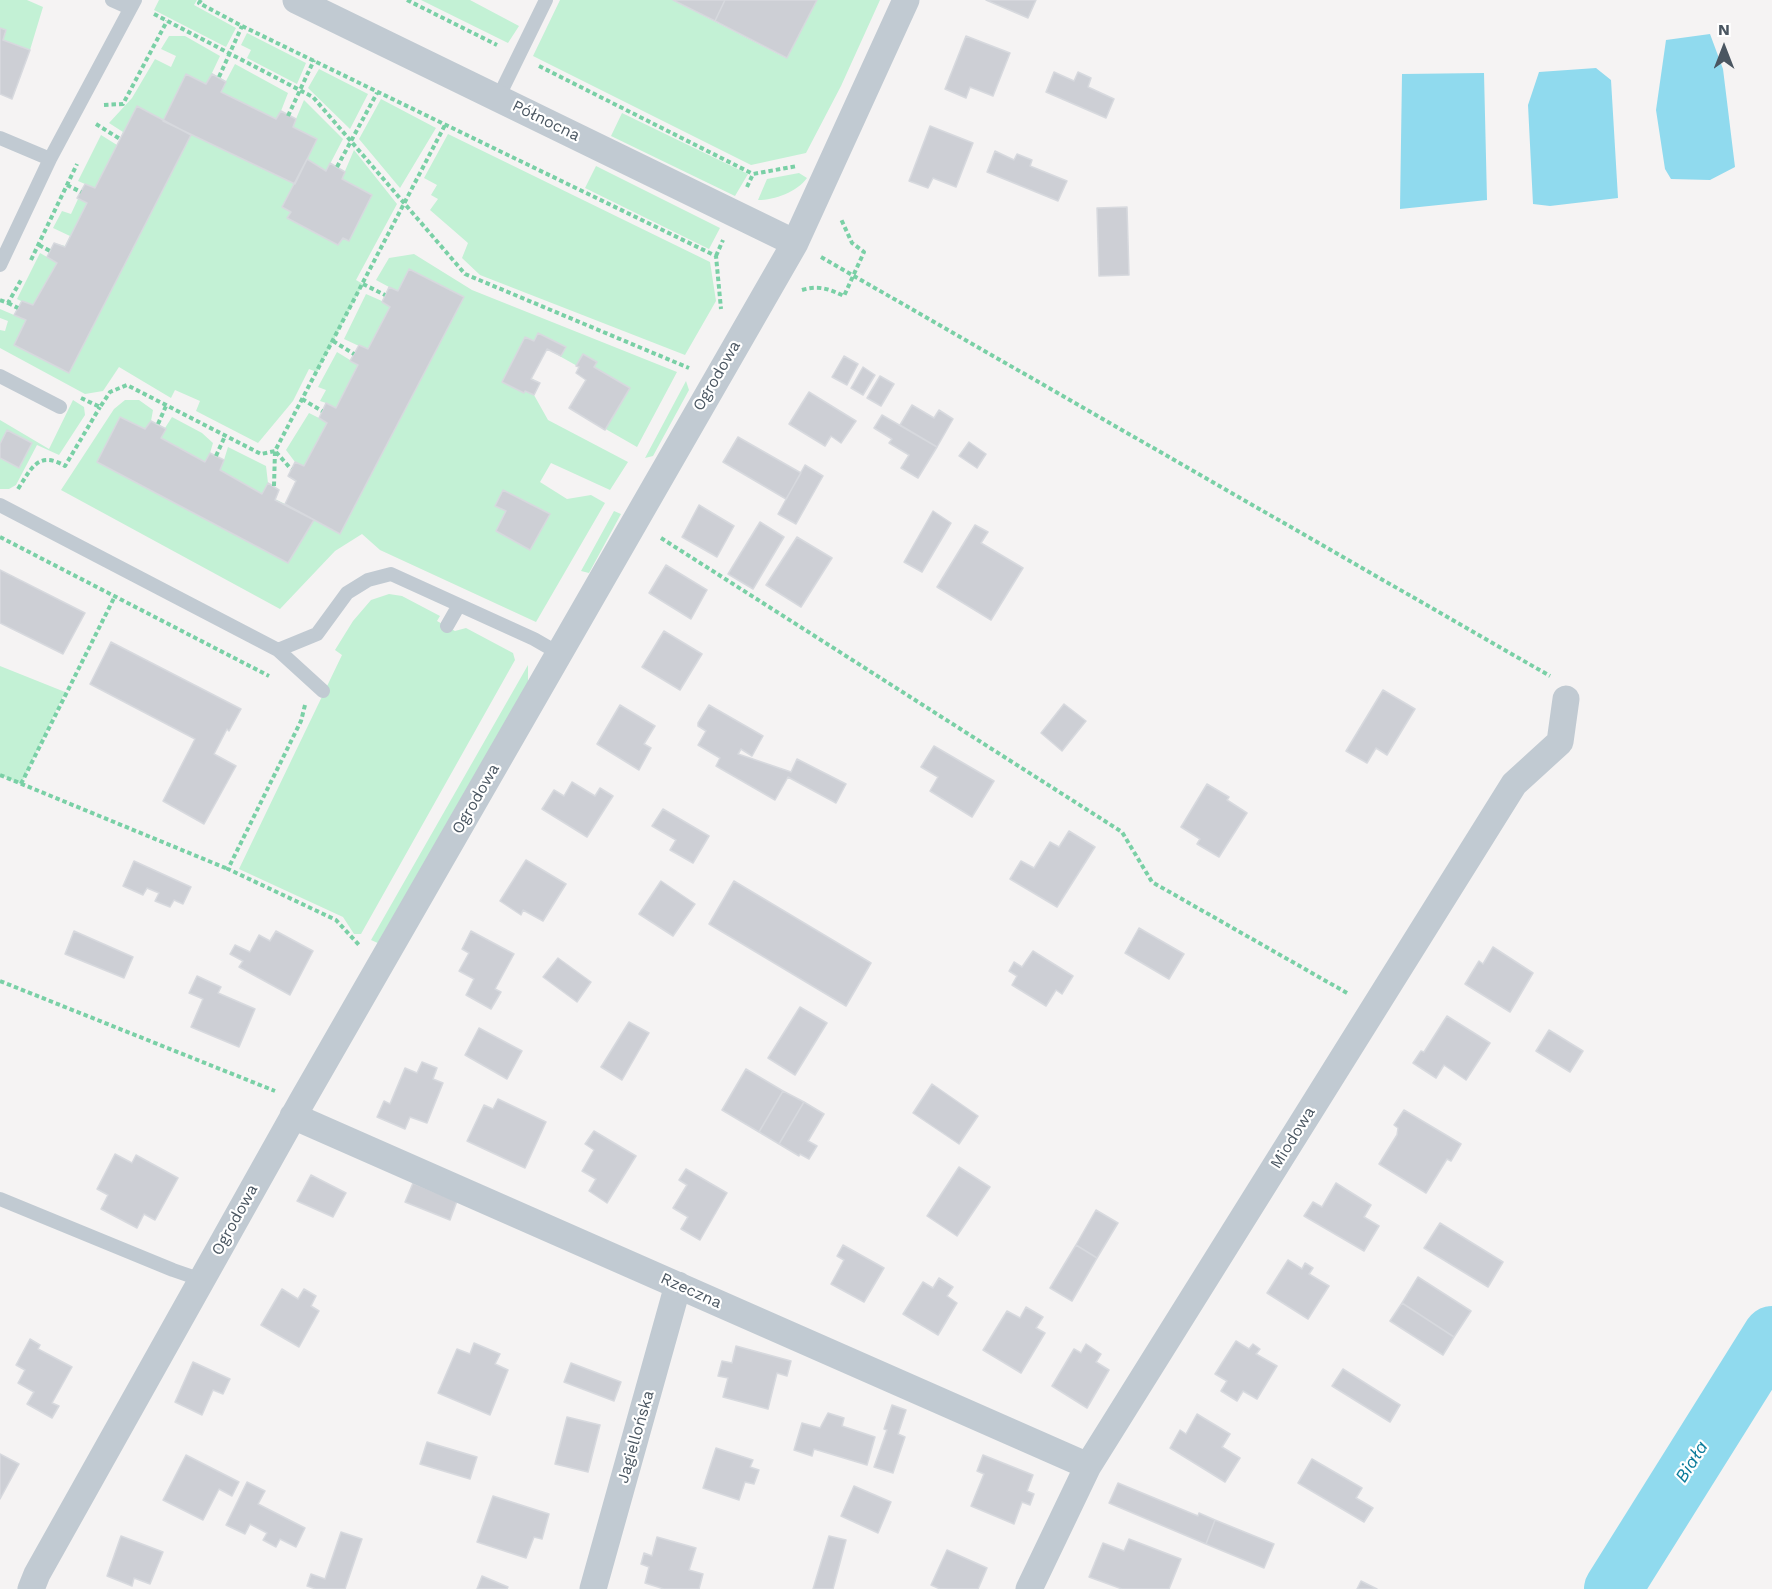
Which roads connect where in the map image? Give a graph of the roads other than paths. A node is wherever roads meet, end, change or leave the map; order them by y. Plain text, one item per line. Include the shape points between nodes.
1 (112, 0) edge
2 (296, 0) edge
3 (546, 0) edge
4 (906, 0) edge
5 (132, 4) edge
6 (498, 98) junction
7 (0, 138) edge
8 (50, 159) junction
9 (795, 243) junction
10 (4, 246) edge
11 (0, 265) edge
12 (0, 376) edge
13 (60, 407) dead end
14 (0, 505) edge
15 (459, 605) junction
16 (447, 626) dead end
17 (278, 650) junction
18 (560, 654) junction
19 (319, 687) road end
20 (1566, 699) road end
21 (298, 1109) junction
22 (0, 1199) edge
23 (202, 1280) junction
24 (678, 1286) junction
25 (1088, 1466) junction
26 (31, 1589) edge
27 (593, 1589) edge
28 (1029, 1589) edge

1 - 5 lane
2 - 6 street, Północna
3 - 6 lane
4 - 9 street, Ogrodowa
5 - 8 lane
6 - 9 street, Północna
7 - 8 lane
8 - 10 lane
9 - 18 street, Ogrodowa
10 - 11 lane
12 - 13 lane
14 - 17 lane
15 - 16 lane
15 - 17 lane via 391,574 368,580 347,593 317,633
15 - 18 lane
17 - 19 lane
18 - 21 street, Ogrodowa
20 - 25 street, Miodowa via 1560,742 1514,784
21 - 23 street, Ogrodowa
21 - 24 street, Rzeczna
22 - 23 lane
23 - 26 street, Ogrodowa
24 - 25 street, Rzeczna
24 - 27 street, Jagiellońska
25 - 28 street, Miodowa

